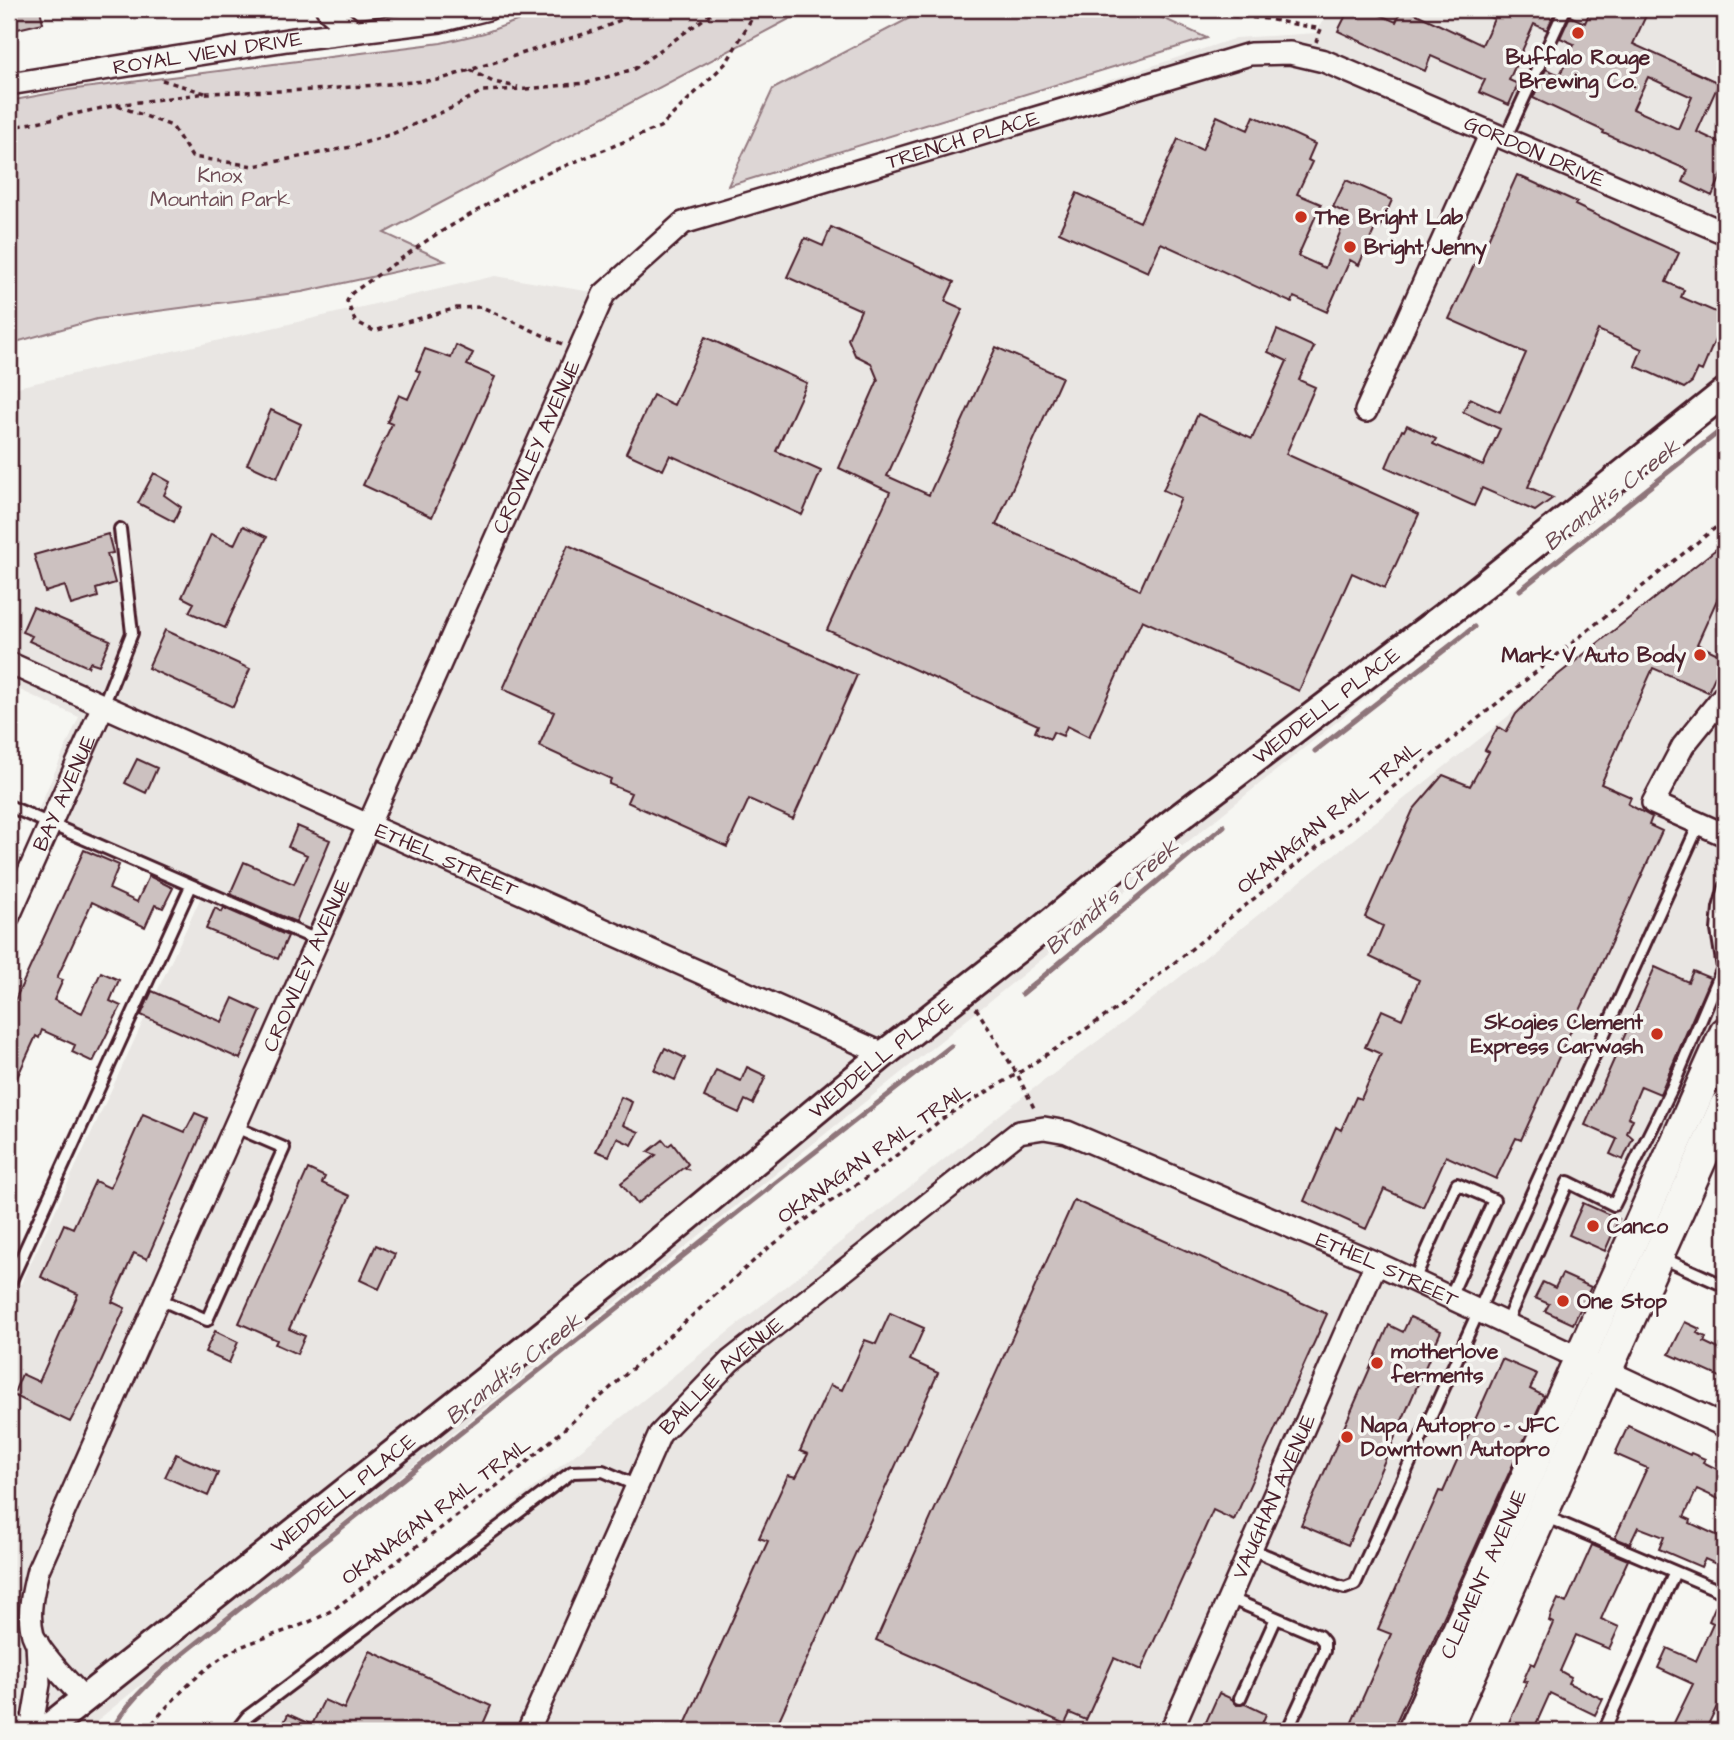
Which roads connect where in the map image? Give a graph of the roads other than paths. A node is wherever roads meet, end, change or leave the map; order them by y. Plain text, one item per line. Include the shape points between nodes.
1 (327, 9) edge
2 (488, 9) edge
3 (1565, 9) edge
4 (354, 32) junction
5 (1345, 69) joint
6 (9, 84) edge
7 (1498, 136) junction
8 (1723, 226) edge
9 (604, 294) joint
10 (1725, 392) edge
11 (1366, 411) dead end
12 (120, 529) dead end
13 (9, 663) edge
14 (1725, 694) edge
15 (103, 706) junction
16 (9, 806) edge
17 (50, 824) junction
18 (1699, 824) junction
19 (368, 825) junction
20 (1725, 835) edge
21 (191, 886) junction
22 (1725, 887) edge
23 (9, 916) edge
24 (317, 940) junction
25 (1725, 1033) edge
26 (884, 1054) junction
27 (1725, 1106) edge
28 (233, 1126) junction
29 (1044, 1128) joint
30 (1628, 1212) junction
31 (1657, 1255) junction
32 (1376, 1263) junction
33 (1414, 1280) junction
34 (9, 1285) edge
35 (1725, 1286) edge
36 (1450, 1297) junction
37 (157, 1298) junction
38 (1478, 1310) junction
39 (1506, 1323) junction
40 (1593, 1364) junction
41 (1725, 1426) edge
42 (635, 1485) junction
43 (1542, 1515) junction
44 (1251, 1549) junction
45 (1675, 1572) junction
46 (1725, 1593) edge
47 (1229, 1598) junction
48 (1276, 1618) junction
49 (37, 1642) junction
50 (1240, 1698) dead end
51 (84, 1699) junction
52 (9, 1716) edge
53 (28, 1731) edge
54 (44, 1731) edge
55 (236, 1731) edge
56 (528, 1731) edge
57 (1171, 1731) edge
58 (1287, 1731) edge
59 (1413, 1731) edge
60 (1445, 1731) edge
61 (1604, 1731) edge

1 - 4 street
2 - 4 street, ROYAL VIEW DRIVE via 440,21
3 - 7 lane
4 - 6 street, ROYAL VIEW DRIVE
5 - 7 street, GORDON DRIVE
5 - 9 street, TRENCH PLACE via 1290,53 1250,54 683,223
7 - 8 street, GORDON DRIVE
7 - 11 street
9 - 19 street, CROWLEY AVENUE
10 - 26 street, WEDDELL PLACE
12 - 15 lane via 132,633
13 - 15 street, ETHEL STREET
14 - 18 street via 1683,746 1653,803
15 - 17 street, BAY AVENUE
15 - 19 street, ETHEL STREET
16 - 17 lane
17 - 21 lane
17 - 23 street, BAY AVENUE
18 - 20 street
18 - 38 lane
19 - 24 street, CROWLEY AVENUE
19 - 26 street, ETHEL STREET
21 - 24 lane
21 - 34 lane
22 - 30 lane via 1717,930 1723,968 1672,1088
24 - 28 street, CROWLEY AVENUE
25 - 30 main road, CLEMENT AVENUE
26 - 51 street, WEDDELL PLACE via 639,1258
27 - 31 main road, CLEMENT AVENUE
28 - 37 street, CROWLEY AVENUE
28 - 37 lane via 284,1148 207,1320
29 - 32 street, ETHEL STREET via 1067,1132
29 - 42 street, BAILLIE AVENUE via 1019,1132 730,1361 660,1434
30 - 39 lane via 1568,1182
30 - 40 main road, CLEMENT AVENUE
31 - 35 lane
31 - 40 main road, CLEMENT AVENUE
32 - 33 street, ETHEL STREET
32 - 44 street, VAUGHAN AVENUE
33 - 36 street, ETHEL STREET
33 - 36 lane via 1457,1184 1494,1200
36 - 38 street, ETHEL STREET
37 - 49 street, CROWLEY AVENUE via 38,1570 31,1611
38 - 39 street, ETHEL STREET
38 - 44 lane via 1355,1584 1338,1586
39 - 40 street, ETHEL STREET
40 - 41 street, ETHEL STREET
40 - 43 main road, CLEMENT AVENUE
40 - 59 main road, CLEMENT AVENUE
42 - 55 lane via 603,1471 572,1472 247,1717
42 - 56 street, BAILLIE AVENUE
43 - 45 lane
43 - 60 main road, CLEMENT AVENUE
44 - 47 street, VAUGHAN AVENUE
45 - 46 lane
45 - 61 lane
47 - 48 lane
47 - 57 street, VAUGHAN AVENUE
48 - 50 lane
48 - 58 lane via 1324,1642
49 - 51 street
49 - 53 street, CROWLEY AVENUE via 39,1684
51 - 54 street, WEDDELL PLACE
52 - 53 lane

